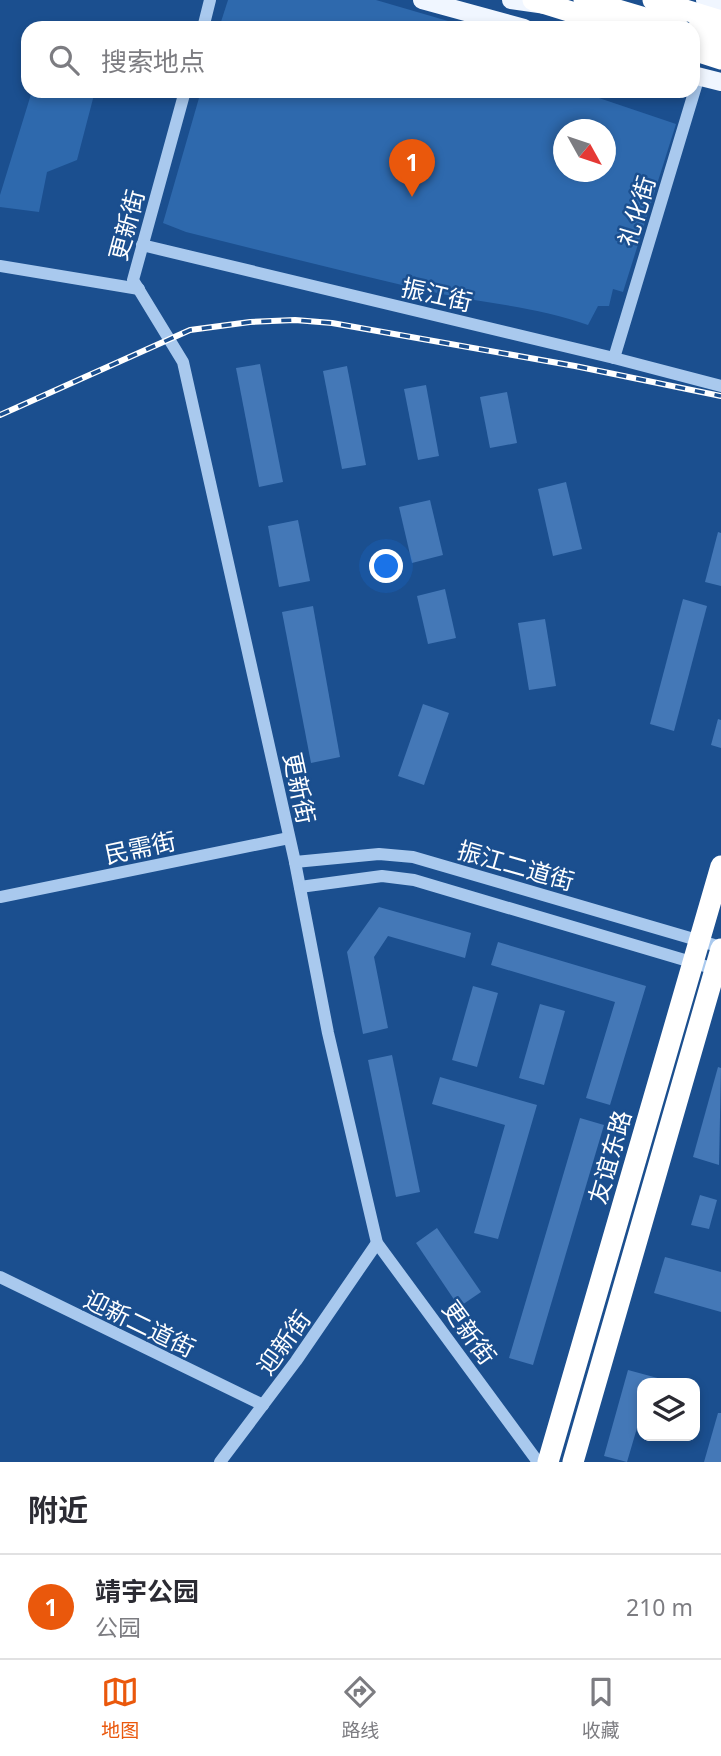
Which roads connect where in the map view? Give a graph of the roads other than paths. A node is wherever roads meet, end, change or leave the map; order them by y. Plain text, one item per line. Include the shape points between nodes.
1 (210, 0) edge
2 (422, 0) edge
3 (511, 0) edge
4 (584, 0) edge
5 (653, 0) edge
6 (543, 3) edge
7 (468, 6) edge
8 (709, 15) edge
9 (204, 21) edge
10 (506, 21) edge
11 (601, 21) edge
12 (655, 21) edge
13 (721, 41) edge
14 (700, 52) edge
15 (721, 59) edge
16 (700, 76) edge
17 (721, 82) edge
18 (183, 98) edge
19 (689, 98) edge
20 (142, 245) junction
21 (0, 260) edge
22 (0, 266) edge
23 (136, 285) junction
24 (614, 358) junction
25 (721, 386) edge
26 (289, 838) junction
27 (295, 862) junction
28 (721, 866) edge
29 (300, 887) junction
30 (0, 897) edge
31 (699, 940) junction
32 (719, 955) edge
33 (693, 963) junction
34 (377, 1243) junction
35 (0, 1278) edge
36 (262, 1405) junction
37 (220, 1462) edge
38 (538, 1462) edge
39 (548, 1462) edge
40 (573, 1462) edge

1 - 9 street
2 - 7 main road
3 - 6 main road
4 - 12 highway
5 - 8 highway
6 - 11 highway
7 - 10 main road
8 - 13 highway
14 - 15 highway
16 - 17 main road
18 - 20 street, 更新街
19 - 24 street, 礼化街
20 - 23 street, 更新街
20 - 24 street, 振江街
21 - 23 street
22 - 23 street
23 - 26 street, 更新街 via 183,362
24 - 25 street, 振江街
26 - 27 street, 更新街
26 - 30 street, 民需街
27 - 29 street, 更新街
27 - 31 street, 振江二道街 via 379,854 413,857
28 - 31 highway, 友谊东路
29 - 33 street, 振江二道街 via 382,876 414,880
29 - 34 street, 更新街
31 - 32 street, 振江二道街
31 - 33 highway, 友谊东路
32 - 33 street, 振江二道街
32 - 40 highway, 友谊东路
33 - 39 highway, 友谊东路
34 - 36 street, 迎新街
34 - 38 street, 更新街
35 - 36 street, 迎新二道街
36 - 37 street, 迎新街

